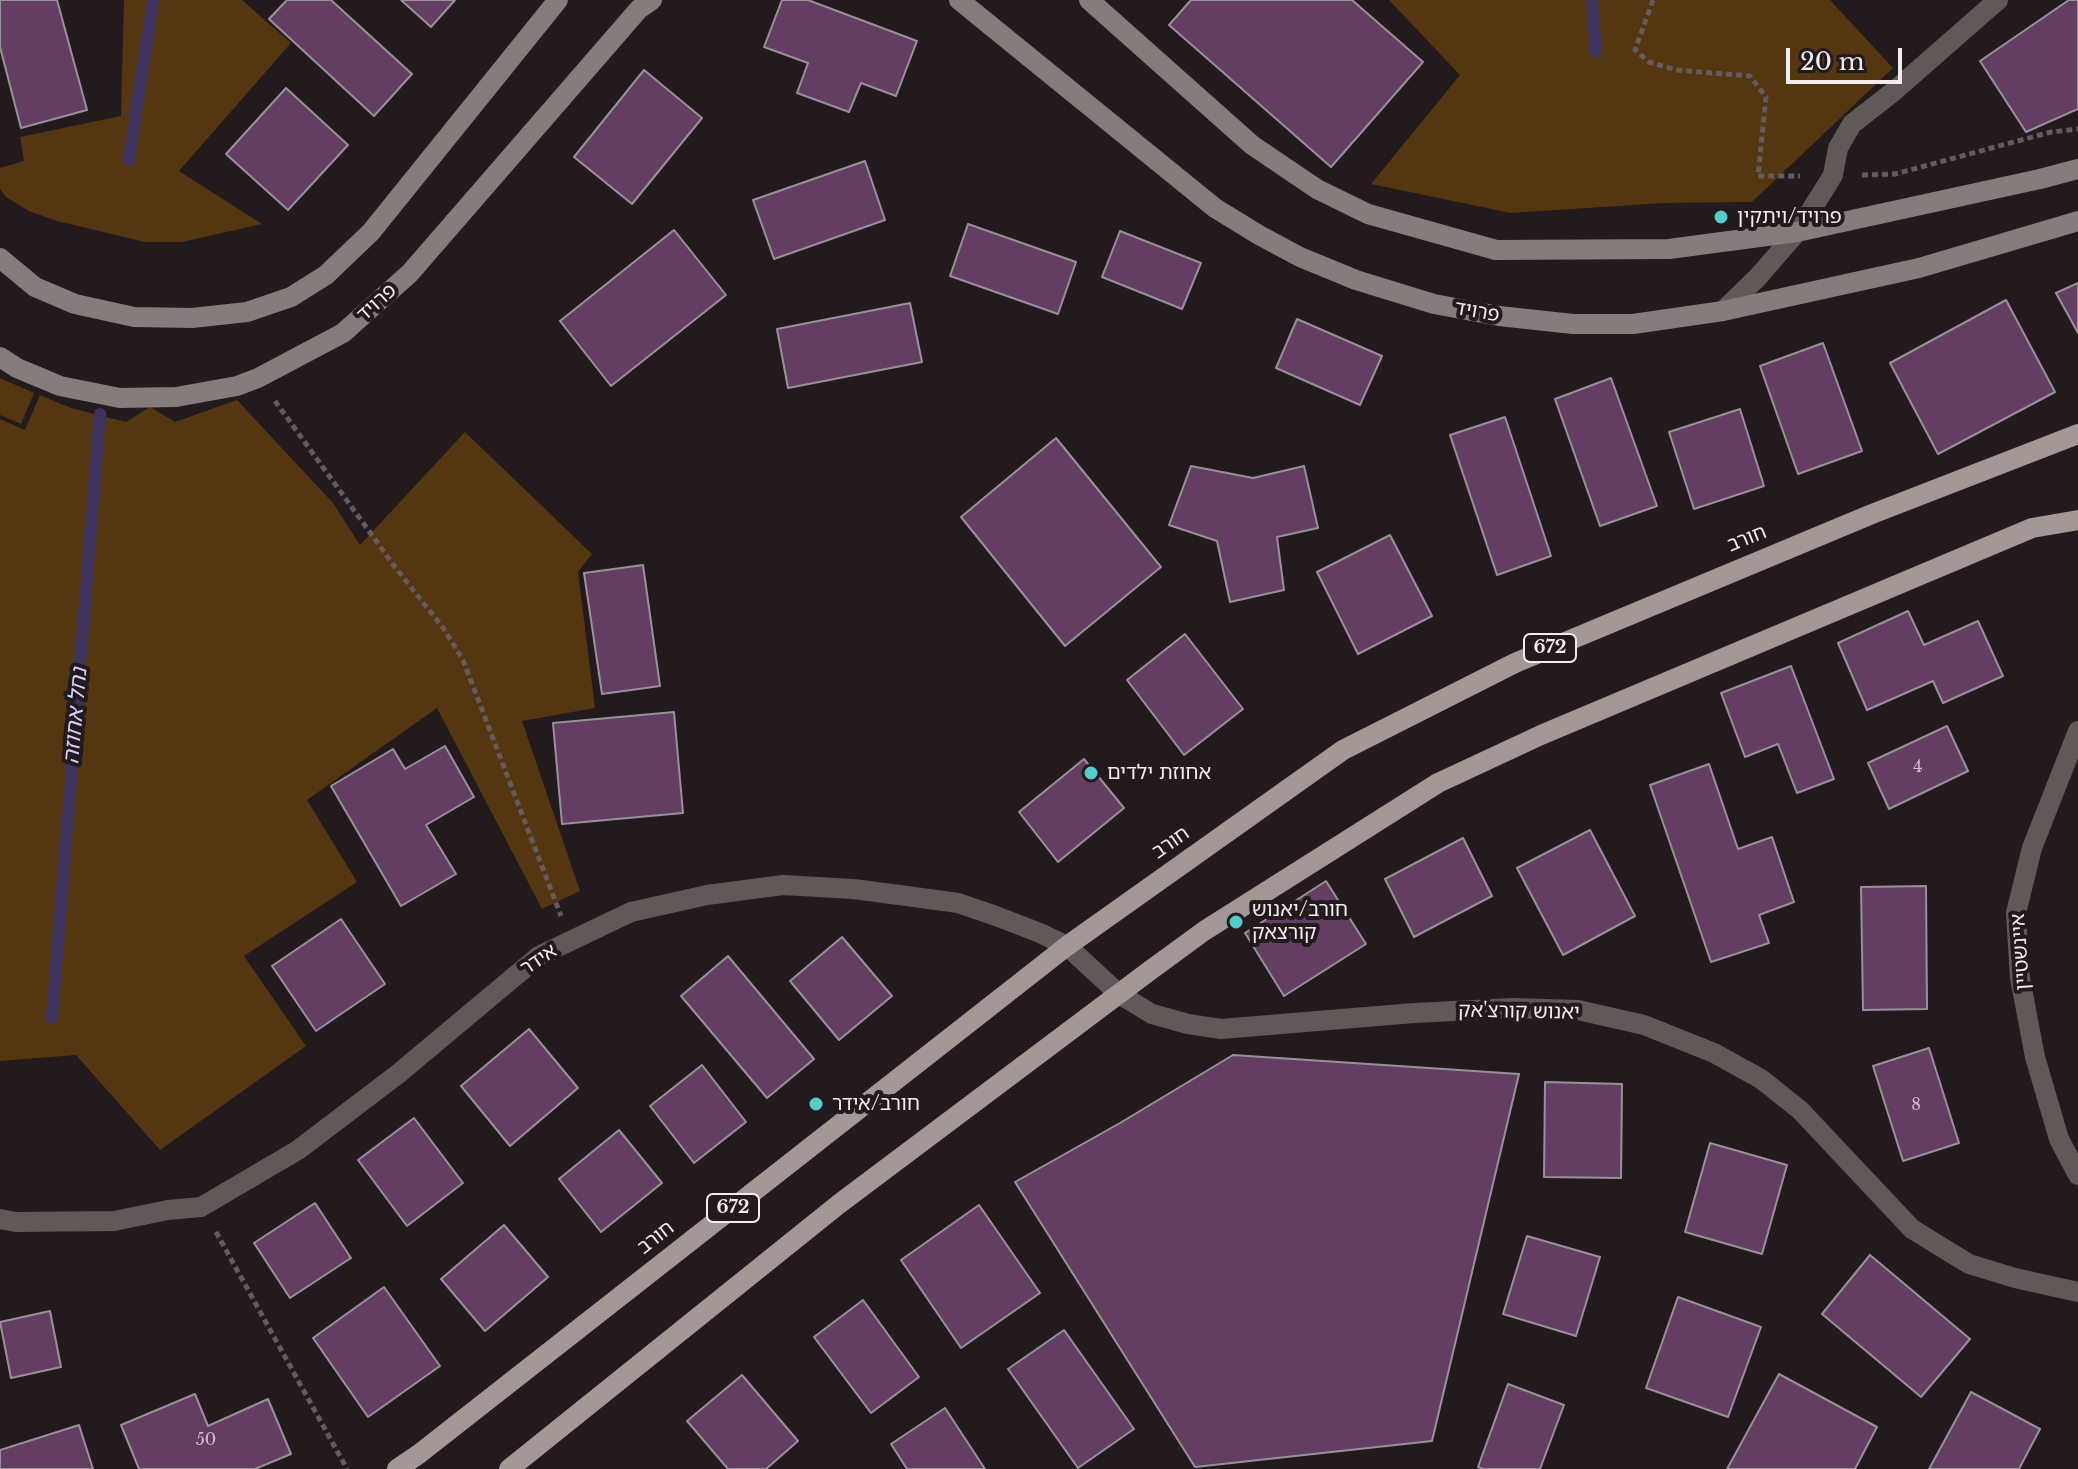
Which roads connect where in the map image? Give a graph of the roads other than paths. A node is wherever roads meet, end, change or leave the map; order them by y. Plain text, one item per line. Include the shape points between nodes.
1 (558, 0) edge
2 (652, 0) edge
3 (959, 0) edge
4 (1089, 0) edge
5 (1998, 0) edge
6 (2078, 169) edge
7 (2078, 221) edge
8 (1797, 232) junction
9 (0, 258) edge
10 (1723, 311) junction
11 (0, 357) edge
12 (2078, 434) edge
13 (2078, 505) edge
14 (2078, 520) edge
15 (2032, 528) junction
16 (2078, 731) edge
17 (1067, 946) junction
18 (1119, 994) junction
19 (2078, 1175) edge
20 (0, 1219) edge
21 (2078, 1292) edge
22 (397, 1469) edge
23 (509, 1469) edge

1 - 9 main road via 371,232 326,275 291,297 247,312 134,317 75,304 35,287
2 - 11 main road, פרויד via 410,273 343,333 258,378 176,397 120,398 60,386
3 - 10 main road, פרויד via 1215,208 1300,257 1356,280 1434,304 1573,324 1633,324
4 - 8 main road via 1252,145 1317,189 1368,214 1496,250 1669,249
5 - 8 street via 1852,124 1838,148 1833,175
6 - 8 main road
7 - 10 main road, פרויד via 1919,268
8 - 10 street
12 - 17 main road, חורב / 672 via 1502,669 1343,750
13 - 15 main road
14 - 15 main road
15 - 18 main road via 1438,783 1204,931
16 - 19 street, איינשטיין via 2032,848 2016,913 2020,978 2035,1057 2059,1139
17 - 18 street, אידר
17 - 20 street, אידר via 958,903 853,889 783,885 631,912 539,956 298,1150 201,1207 114,1221
17 - 22 main road, חורב / 672
18 - 21 street, יאנוש קורצ'אק via 1152,1014 1221,1029 1514,1008 1578,1010 1644,1025 1761,1079 1800,1110 1912,1229 1969,1264
18 - 23 main road via 839,1204

